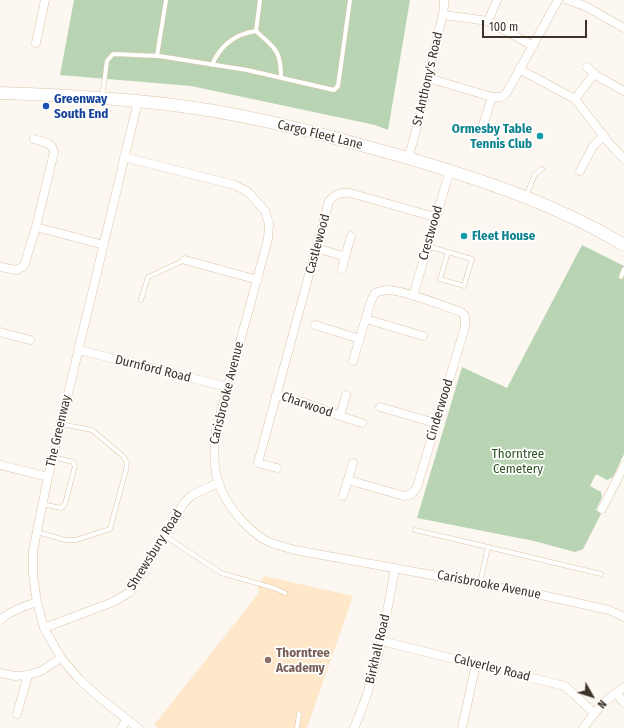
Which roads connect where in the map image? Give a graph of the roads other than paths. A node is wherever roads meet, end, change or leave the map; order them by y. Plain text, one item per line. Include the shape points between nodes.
1 (45, 0) edge
2 (166, 0) edge
3 (260, 0) edge
4 (350, 0) edge
5 (444, 0) edge
6 (497, 0) edge
7 (558, 0) edge
8 (568, 0) edge
9 (444, 15) junction
10 (488, 21) junction
11 (624, 28) edge
12 (256, 31) junction
13 (36, 43) dead end
14 (533, 46) junction
15 (157, 56) junction
16 (212, 65) junction
17 (587, 67) dead end
18 (519, 69) junction
19 (594, 74) junction
20 (281, 77) junction
21 (428, 78) junction
22 (624, 91) edge
23 (0, 93) edge
24 (102, 97) junction
25 (492, 97) junction
26 (574, 99) junction
27 (138, 101) junction
28 (482, 128) dead end
29 (604, 136) junction
30 (34, 139) dead end
31 (124, 157) junction
32 (408, 158) junction
33 (624, 159) edge
34 (542, 169) dead end
35 (450, 170) junction
36 (580, 171) dead end
37 (526, 197) junction
38 (435, 217) junction
39 (36, 227) junction
40 (351, 236) dead end
41 (104, 244) junction
42 (624, 245) edge
43 (427, 246) junction
44 (317, 248) junction
45 (448, 252) junction
46 (345, 256) junction
47 (185, 260) joint
48 (0, 267) edge
49 (342, 269) dead end
50 (624, 269) edge
51 (621, 277) dead end
52 (258, 280) junction
53 (413, 296) junction
54 (141, 300) dead end
55 (366, 319) junction
56 (315, 325) dead end
57 (0, 332) edge
58 (423, 336) dead end
59 (360, 339) junction
60 (30, 340) dead end
61 (79, 350) junction
62 (353, 361) dead end
63 (228, 387) junction
64 (276, 395) junction
65 (346, 395) dead end
66 (380, 407) dead end
67 (340, 416) junction
68 (362, 423) dead end
69 (435, 423) junction
70 (61, 424) junction
71 (53, 457) junction
72 (353, 463) dead end
73 (0, 465) edge
74 (624, 466) edge
75 (277, 468) dead end
76 (48, 477) junction
77 (348, 480) junction
78 (218, 483) junction
79 (344, 496) dead end
80 (42, 504) junction
81 (602, 509) dead end
82 (415, 530) dead end
83 (36, 532) junction
84 (165, 536) junction
85 (488, 547) junction
86 (395, 568) junction
87 (601, 574) dead end
88 (480, 583) junction
89 (285, 593) dead end
90 (37, 602) junction
91 (624, 617) edge
92 (0, 620) edge
93 (44, 628) junction
94 (381, 642) junction
95 (61, 658) junction
96 (476, 664) junction
97 (0, 673) edge
98 (28, 675) junction
99 (624, 687) edge
100 (616, 693) junction
101 (624, 702) edge
102 (594, 713) junction
103 (17, 714) dead end
104 (299, 714) dead end
105 (127, 720) junction
106 (121, 728) edge
107 (138, 728) edge
108 (297, 728) edge
109 (354, 728) edge
110 (462, 728) edge
111 (583, 728) edge

1 - 13 street
2 - 15 lane
3 - 12 lane
4 - 20 lane via 336,89
5 - 9 street, St Anthony's Road
6 - 10 street
7 - 14 street
8 - 11 street via 587,7
9 - 10 street
9 - 21 street, St Anthony's Road
10 - 14 street
12 - 16 lane via 244,33 224,45
12 - 20 lane via 274,46 280,58
14 - 18 street
15 - 16 lane
15 - 24 lane via 120,53 110,57
16 - 20 lane
17 - 19 street
18 - 25 street via 506,94
18 - 26 street
19 - 22 street
19 - 26 street
21 - 25 street
21 - 32 street, St Anthony's Road
23 - 24 main road, Cargo Fleet Lane
24 - 27 main road, Cargo Fleet Lane
25 - 28 street
26 - 29 street
27 - 31 street, The Greenway
27 - 32 main road, Cargo Fleet Lane via 190,107 280,125
29 - 33 street
29 - 36 street via 593,146
30 - 39 street via 48,144 54,152
31 - 41 street, The Greenway
31 - 52 street, Carisbrooke Avenue via 235,185 248,192 265,210 269,224
32 - 35 main road, Cargo Fleet Lane
34 - 37 lane via 535,174
35 - 37 main road, Cargo Fleet Lane
35 - 38 street, Crestwood
37 - 42 main road, Cargo Fleet Lane
38 - 43 street, Crestwood
38 - 44 street, Castlewood via 342,192 329,201
39 - 41 street
39 - 48 street via 24,266 17,270
40 - 46 street
41 - 61 street, The Greenway
43 - 45 lane
43 - 53 street, Crestwood
44 - 46 street
44 - 64 street, Castlewood
45 - 45 lane via 440,279 464,286 472,259
46 - 49 street
47 - 52 street
47 - 54 lane via 148,277
50 - 51 lane
52 - 63 street, Carisbrooke Avenue
53 - 55 street, Cinderwood via 388,290 375,293
53 - 69 street, Cinderwood via 461,312 466,322
55 - 58 street
55 - 59 street
56 - 59 street
57 - 60 street
59 - 62 street
61 - 63 street, Durnford Road
61 - 70 street, The Greenway
63 - 78 street, Carisbrooke Avenue via 216,430 213,453
64 - 67 street, Charwood
64 - 75 street, Castlewood via 258,463
65 - 67 street, Charwood
66 - 69 street
67 - 68 street
69 - 77 street, Cinderwood via 417,487 412,494 404,496
70 - 71 street, The Greenway
70 - 83 lane via 92,430 123,456 126,470 110,529 76,540 65,540
71 - 76 street, The Greenway
71 - 80 lane via 73,462 75,466 65,504 61,508
72 - 77 street
73 - 76 street
74 - 81 street
76 - 80 street, The Greenway
77 - 79 street
78 - 84 street, Shrewsbury Road via 192,495 184,503
78 - 86 street, Carisbrooke Avenue via 236,514 265,540 295,550
80 - 83 street, The Greenway
82 - 85 lane
83 - 90 street, The Greenway via 33,575
84 - 89 lane via 221,573
84 - 93 street, Shrewsbury Road via 130,592 113,602
85 - 87 lane
85 - 88 lane
86 - 88 street, Carisbrooke Avenue
86 - 94 street, Birkhall Road
88 - 91 street, Carisbrooke Avenue via 594,606
90 - 92 street via 11,612
90 - 93 street, The Greenway
93 - 95 street, The Greenway
94 - 96 street, Calverley Road
94 - 109 street, Birkhall Road via 368,693
95 - 98 street via 41,671
95 - 105 street, The Greenway via 79,679
96 - 102 street, Calverley Road via 565,686
96 - 110 street
97 - 98 street
98 - 103 street
99 - 100 street
100 - 101 street
100 - 102 street
102 - 111 street
104 - 108 lane
105 - 106 street
105 - 107 street, The Greenway

